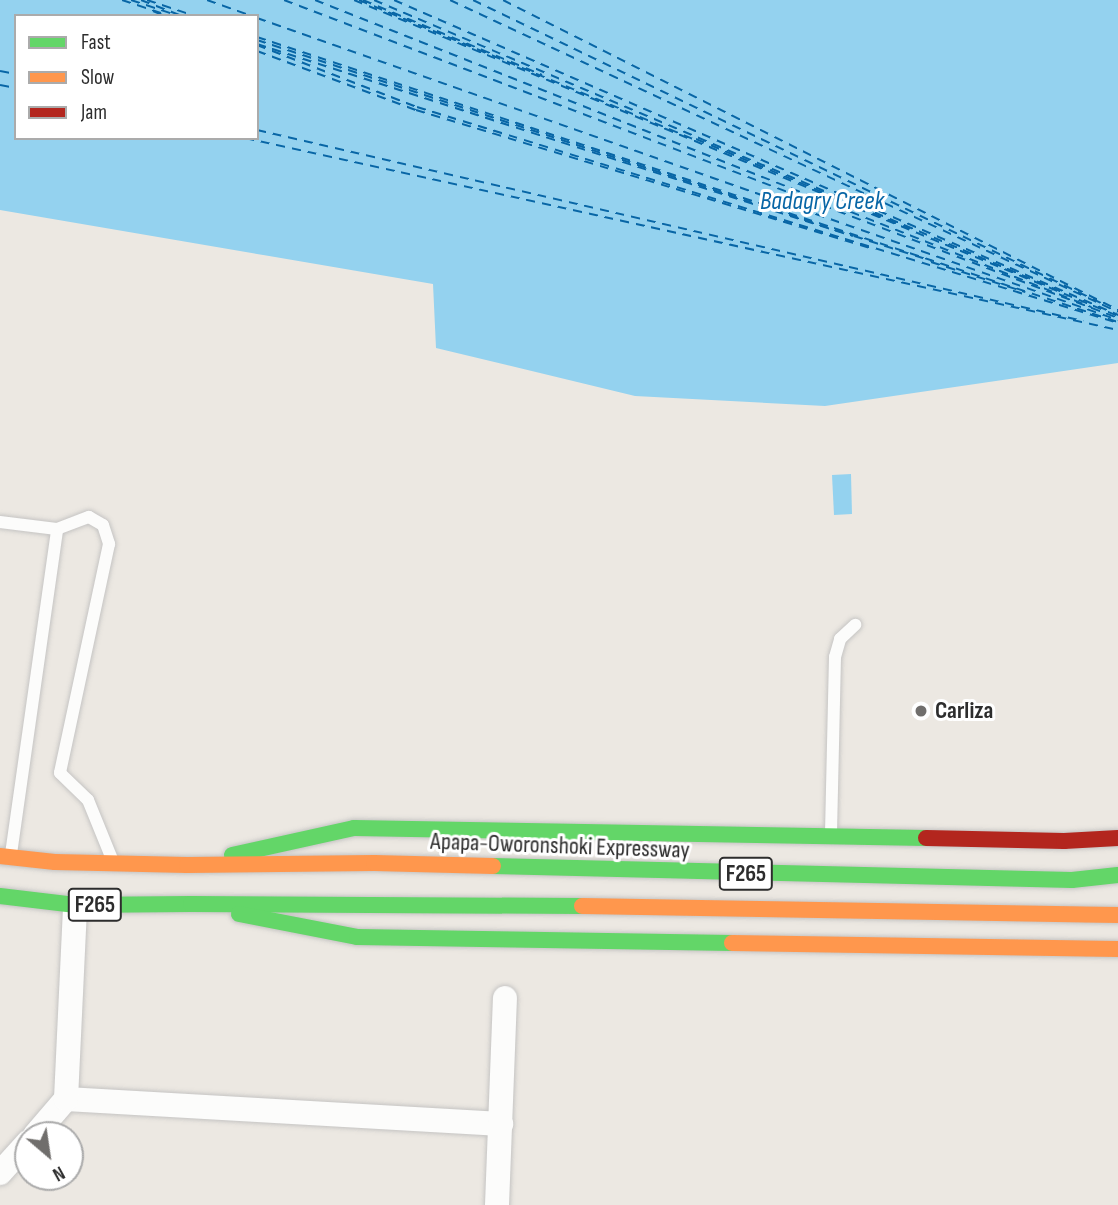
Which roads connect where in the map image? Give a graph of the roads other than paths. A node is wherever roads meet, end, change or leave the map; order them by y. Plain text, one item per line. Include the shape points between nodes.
1 (0, 522) edge
2 (57, 528) junction
3 (855, 625) dead end
4 (831, 837) junction
5 (1118, 838) edge
6 (5, 857) edge
7 (114, 864) junction
8 (187, 865) junction
9 (1118, 875) edge
10 (0, 896) edge
11 (191, 904) junction
12 (75, 905) junction
13 (1118, 915) edge
14 (1118, 949) edge
15 (505, 998) dead end
16 (66, 1099) junction
17 (47, 1121) edge
18 (501, 1124) junction
19 (14, 1158) edge
20 (0, 1173) edge
21 (497, 1205) edge

1 - 2 lane
2 - 6 lane
2 - 7 lane via 89,517 103,524 109,544 60,773 88,800
3 - 4 lane via 840,639 835,657
4 - 5 main road
4 - 8 main road via 354,828
6 - 7 main road, Apapa-Oworonshoki Expressway / F265
7 - 8 main road, Apapa-Oworonshoki Expressway / F265
8 - 9 main road, Apapa-Oworonshoki Expressway / F265 via 374,863 1072,880
10 - 12 main road, F265
11 - 12 main road, F265
11 - 13 main road, F265
11 - 14 main road via 357,937
12 - 16 street
15 - 18 street
16 - 17 street
16 - 18 street
18 - 21 street
19 - 20 street

